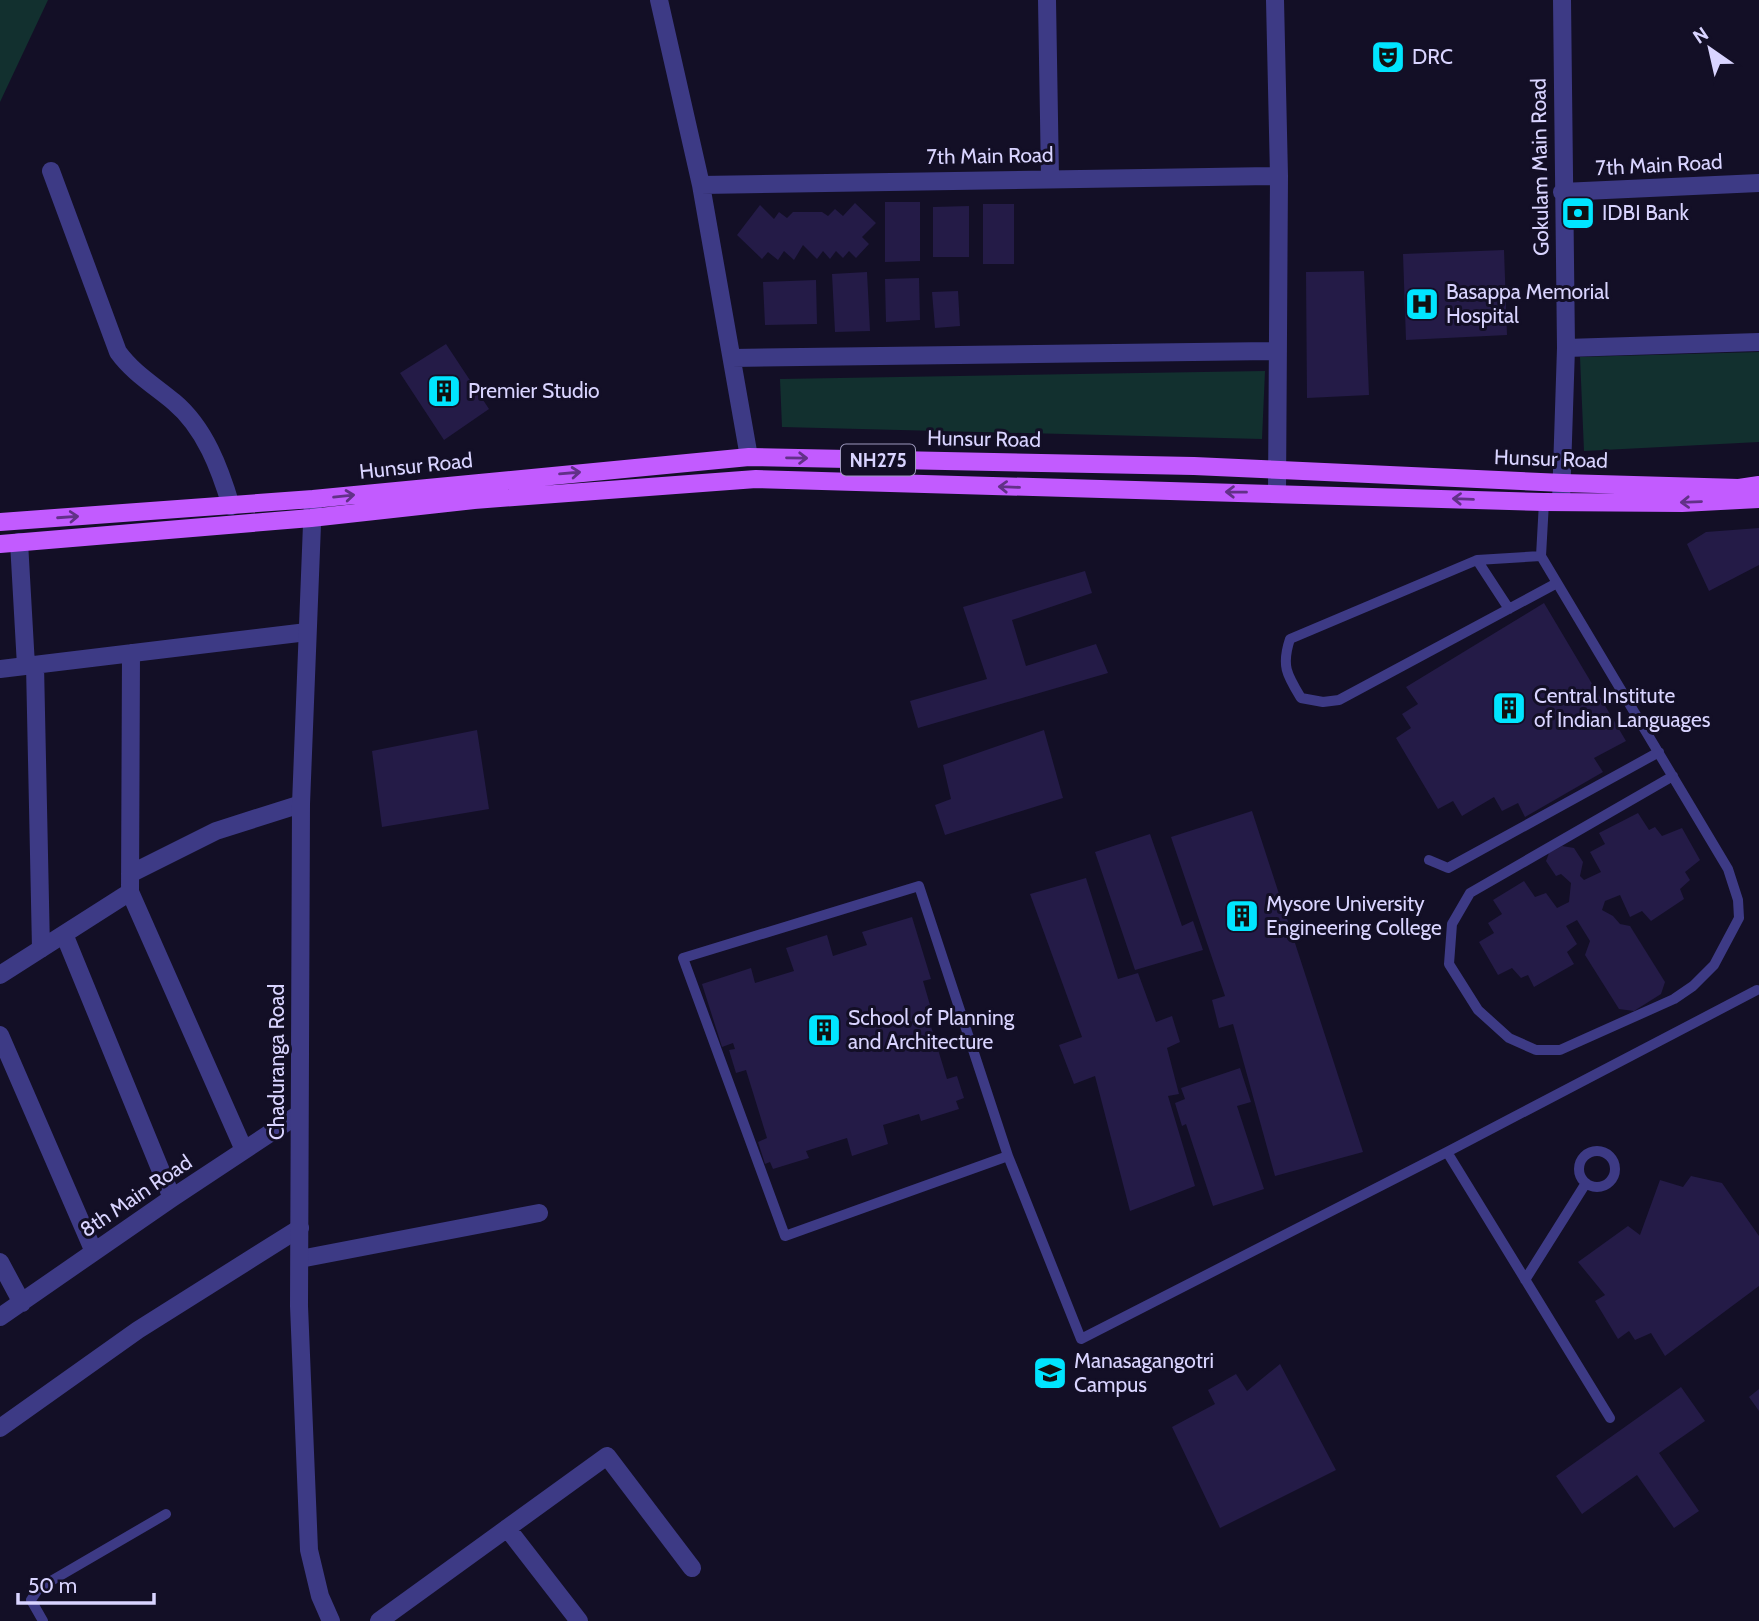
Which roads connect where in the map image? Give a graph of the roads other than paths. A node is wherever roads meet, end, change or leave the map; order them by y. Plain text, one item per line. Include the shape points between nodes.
1 (659, 0) edge
2 (1047, 0) edge
3 (1275, 0) edge
4 (1562, 0) edge
5 (51, 171) dead end
6 (1279, 176) junction
7 (1050, 177) junction
8 (1759, 183) edge
9 (701, 185) junction
10 (1562, 192) junction
11 (1759, 342) edge
12 (1566, 348) junction
13 (1278, 351) junction
14 (732, 358) junction
15 (749, 457) junction
16 (1278, 469) junction
17 (1563, 483) junction
18 (1277, 493) junction
19 (1753, 496) edge
20 (313, 499) junction
21 (1552, 501) junction
22 (231, 506) junction
23 (311, 518) junction
24 (0, 522) edge
25 (19, 542) junction
26 (0, 544) edge
27 (1541, 556) junction
28 (1477, 560) junction
29 (1557, 583) junction
30 (1508, 609) junction
31 (307, 632) junction
32 (131, 653) junction
33 (30, 666) junction
34 (0, 669) edge
35 (1659, 752) junction
36 (1673, 776) junction
37 (301, 804) junction
38 (1429, 860) dead end
39 (130, 883) junction
40 (64, 934) junction
41 (41, 949) junction
42 (0, 975) edge
43 (1758, 991) edge
44 (0, 1035) edge
45 (299, 1114) junction
46 (244, 1150) junction
47 (1447, 1153) junction
48 (1008, 1156) junction
49 (1586, 1183) dead end
50 (172, 1198) junction
51 (539, 1213) dead end
52 (300, 1228) junction
53 (94, 1252) junction
54 (300, 1259) junction
55 (0, 1262) edge
56 (1525, 1280) junction
57 (22, 1303) junction
58 (0, 1317) edge
59 (1610, 1418) dead end
60 (0, 1428) edge
61 (166, 1514) dead end
62 (507, 1528) junction
63 (692, 1568) dead end
64 (43, 1621) edge
65 (331, 1621) edge
66 (379, 1621) edge
67 (579, 1621) edge

1 - 9 street
2 - 7 street
3 - 6 street
4 - 10 street, Gokulam Main Road
5 - 22 street via 118,352 194,425 216,462
6 - 7 street, 7th Main Road
6 - 13 street
7 - 9 street, 7th Main Road
8 - 10 street, 7th Main Road
9 - 14 street
10 - 12 street, Gokulam Main Road
11 - 12 street
12 - 17 street, Gokulam Main Road
13 - 14 street
13 - 16 street
14 - 15 street
15 -> 16 main road, Hunsur Road / NH275
20 -> 15 main road, Hunsur Road / NH275
16 - 17 main road, Hunsur Road / NH275
16 - 18 street
17 - 19 main road, Hunsur Road / NH275
17 - 21 street, Gokulam Main Road
21 -> 18 main road
18 -> 23 main road via 756,480 474,500
19 -> 21 main road via 1682,503
20 - 22 main road, Hunsur Road / NH275
20 - 23 street, Chaduranga Road
21 - 27 lane
24 -> 22 main road, Hunsur Road / NH275
23 - 25 main road
23 - 31 street, Chaduranga Road
25 - 26 main road
25 - 33 street
27 - 28 lane
27 - 29 lane
28 - 30 lane
28 - 30 lane via 1290,639 1283,659 1301,698 1339,700
29 - 30 lane
29 - 35 lane
31 - 32 street
31 - 37 street, Chaduranga Road
32 - 33 street
32 - 39 street
33 - 34 street
33 - 41 street
35 - 36 lane
35 - 38 lane via 1448,868
36 - 36 lane via 1728,869 1738,900 1739,918 1714,965 1674,999 1560,1049 1536,1050 1509,1038 1478,1010 1449,964 1452,924 1470,893
37 - 39 street via 216,831
37 - 45 street, Chaduranga Road
39 - 40 street
39 - 46 street
40 - 41 street
40 - 50 street
41 - 42 street
43 - 47 lane
44 - 53 street
45 - 46 street, 8th Main Road
45 - 52 street, Chaduranga Road
46 - 50 street, 8th Main Road
47 - 48 lane via 1081,1339
47 - 56 lane
48 - 48 lane via 919,886 683,958 785,1236
49 - 56 lane
50 - 53 street, 8th Main Road
51 - 54 street
52 - 54 street, Chaduranga Road
52 - 60 street via 138,1330
53 - 57 street, 8th Main Road
54 - 65 street, Chaduranga Road via 309,1549
55 - 57 street
56 - 59 lane
57 - 58 street, 8th Main Road
61 - 64 lane via 39,1588 31,1600
62 - 63 street via 607,1456
62 - 66 street
62 - 67 street

